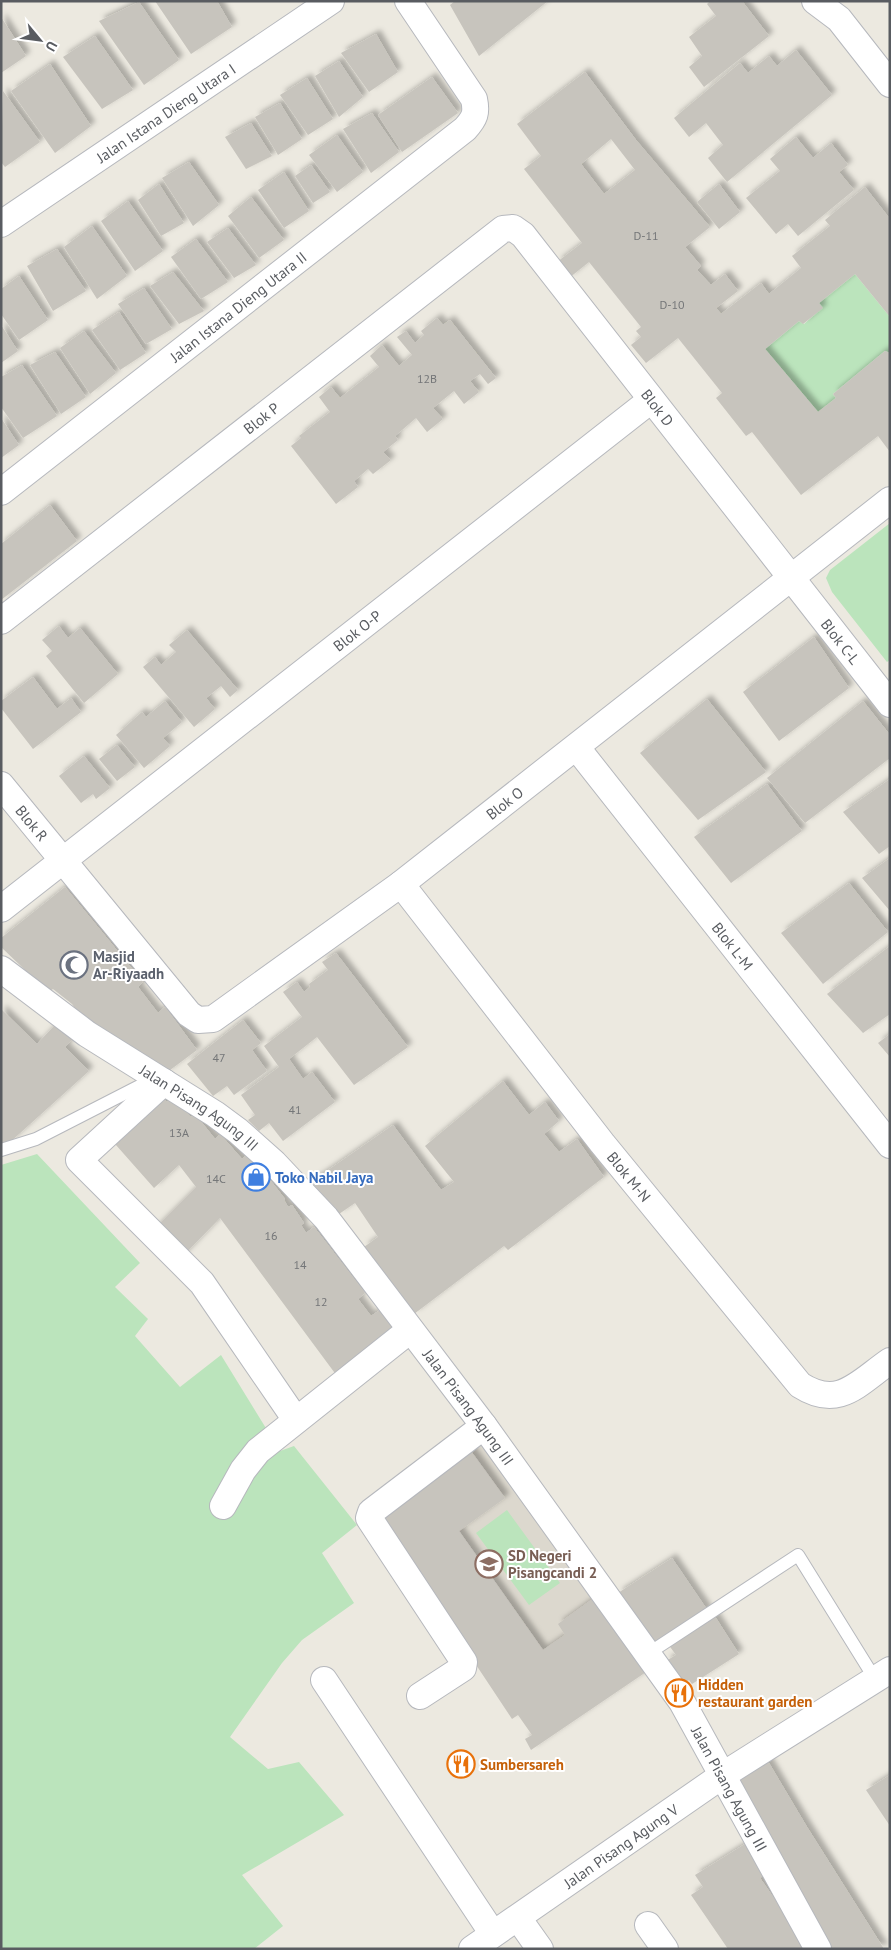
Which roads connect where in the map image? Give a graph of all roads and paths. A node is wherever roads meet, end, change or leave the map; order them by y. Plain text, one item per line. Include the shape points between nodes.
1 (331, 1) edge
2 (408, 1) edge
3 (815, 1) edge
4 (836, 10) edge
5 (890, 84) edge
6 (1, 224) edge
7 (522, 235) joint
8 (651, 400) junction
9 (1, 492) edge
10 (890, 500) edge
11 (790, 579) junction
12 (1, 620) edge
13 (890, 704) edge
14 (577, 748) junction
15 (1, 785) edge
16 (63, 860) junction
17 (401, 884) junction
18 (1, 909) edge
19 (1, 968) edge
20 (213, 1019) joint
21 (160, 1079) junction
22 (890, 1145) edge
23 (1, 1150) edge
24 (410, 1330) junction
25 (890, 1361) edge
26 (296, 1420) junction
27 (484, 1426) junction
28 (223, 1506) dead end
29 (650, 1653) junction
30 (883, 1674) edge
31 (324, 1680) dead end
32 (420, 1696) dead end
33 (723, 1775) junction
34 (518, 1918) junction
35 (648, 1925) dead end
36 (493, 1934) junction
37 (472, 1949) edge
38 (540, 1949) edge
39 (665, 1949) edge
40 (818, 1949) edge

1 - 6 street, Jalan Istana Dieng Utara I
2 - 9 street, Jalan Istana Dieng Utara II via 474,99 477,111 474,119 458,135
3 - 4 street
4 - 5 street
7 - 8 street, Blok D
7 - 12 street, Blok P via 512,228 503,229
8 - 11 street, Blok D
8 - 16 street, Blok O-P
10 - 11 street, Blok O
11 - 13 street, Blok C-L
11 - 14 street, Blok O
14 - 17 street, Blok O
14 - 22 street, Blok L-M
15 - 16 street, Blok R
16 - 18 street, Blok O-P
16 - 20 street, Blok R via 189,1014 198,1020
17 - 20 street, Blok O
17 - 25 street, Blok M-N via 602,1142 800,1385 813,1393 840,1395
19 - 21 street, Jalan Pisang Agung III via 87,1034
21 - 23 lane via 36,1140
21 - 24 street, Jalan Pisang Agung III via 238,1131 300,1189 326,1218
21 - 26 street via 80,1160 202,1283
24 - 26 street
24 - 27 street, Jalan Pisang Agung III
26 - 28 street via 250,1460
27 - 29 street, Jalan Pisang Agung III
27 - 32 street via 371,1512 369,1518 464,1662 463,1668
29 - 30 lane via 798,1555
29 - 33 street, Jalan Pisang Agung III
30 - 33 street, Jalan Pisang Agung V
31 - 36 street
33 - 34 street, Jalan Pisang Agung V
33 - 40 street, Jalan Pisang Agung III
34 - 36 street, Jalan Pisang Agung V
34 - 38 street
35 - 39 street
36 - 37 street, Jalan Pisang Agung V

